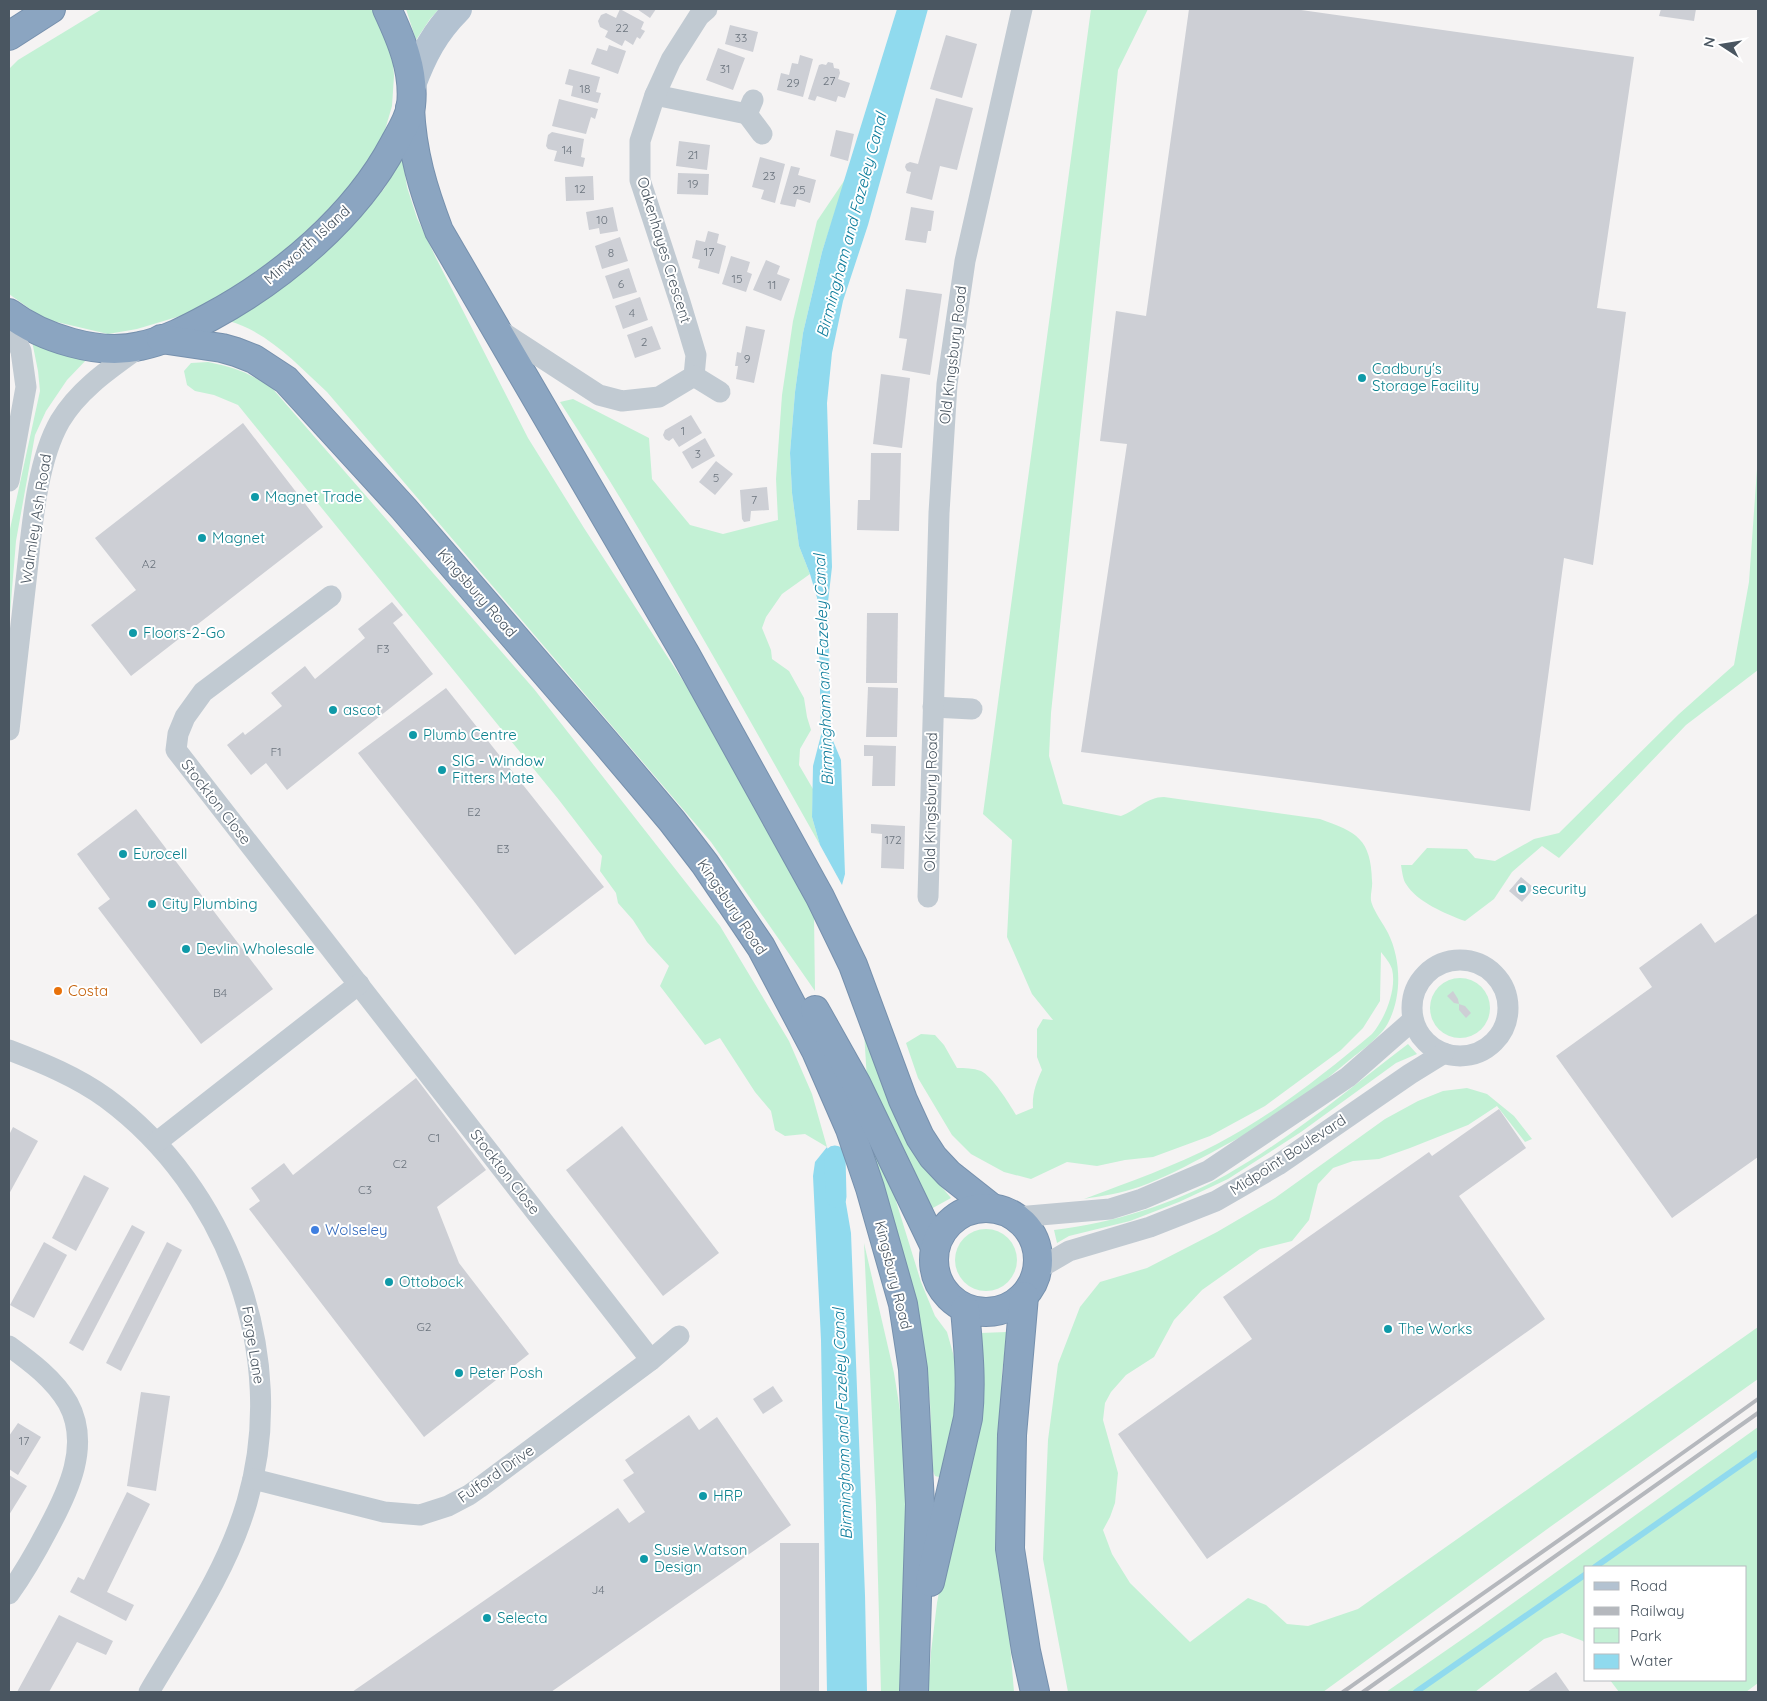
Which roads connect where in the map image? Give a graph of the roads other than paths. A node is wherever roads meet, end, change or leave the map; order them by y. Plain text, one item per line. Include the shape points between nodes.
1 (51, 9) edge
2 (387, 9) edge
3 (458, 9) edge
4 (707, 9) edge
5 (1022, 9) edge
6 (9, 36) edge
7 (655, 95) junction
8 (411, 97) junction
9 (762, 134) dead end
10 (9, 313) edge
11 (9, 324) edge
12 (496, 329) junction
13 (150, 343) junction
14 (694, 376) junction
15 (720, 392) dead end
16 (9, 481) edge
17 (332, 596) dead end
18 (933, 707) junction
19 (972, 709) dead end
20 (9, 730) edge
21 (928, 897) dead end
22 (761, 947) junction
23 (359, 984) junction
24 (1413, 1020) junction
25 (9, 1050) edge
26 (1444, 1053) junction
27 (157, 1142) junction
28 (1004, 1212) junction
29 (935, 1247) junction
30 (1038, 1269) junction
31 (1024, 1296) junction
32 (965, 1308) junction
33 (679, 1336) dead end
34 (9, 1346) edge
35 (651, 1360) junction
36 (253, 1479) junction
37 (9, 1594) edge
38 (917, 1638) junction
39 (149, 1692) edge
40 (914, 1692) edge
41 (1035, 1692) edge

1 - 6 highway
2 - 8 highway via 403,44
3 - 8 main road via 424,54
4 - 7 street, Oakenhayes Crescent via 671,60
5 - 18 street, Old Kingsbury Road via 965,261 947,384
7 - 9 street via 750,107
7 - 14 street, Oakenhayes Crescent via 640,141 640,180 696,355
8 - 12 highway via 411,134 425,194 439,231
8 - 13 highway, Minworth Island via 400,133 378,173 353,204 292,263 254,292 188,330
10 - 13 highway, Minworth Island via 35,329 67,341 109,349
11 - 16 street, Walmley Ash Road via 21,351 26,386
12 - 14 street via 599,395 622,401 659,398
12 - 28 highway via 686,655 820,896 853,964 920,1137 948,1174
13 - 20 street, Walmley Ash Road via 81,393 48,444 31,538
13 - 22 highway, Kingsbury Road via 222,348 254,359 286,380 404,509 672,821
14 - 15 street
17 - 23 street, Stockton Close via 203,692 185,717 176,750
18 - 19 street
18 - 21 street, Old Kingsbury Road
22 - 29 highway via 791,976 817,1012 856,1083
22 - 38 highway, Kingsbury Road via 816,1051 850,1130 903,1304 913,1369 920,1504
23 - 27 street
23 - 35 street, Stockton Close
24 - 26 street via 1430,1045
24 - 26 street via 1413,997 1418,983 1439,964 1468,960 1488,969 1496,977 1504,989 1507,1016 1494,1042 1470,1055
24 - 28 street, Midpoint Boulevard via 1348,1077 1208,1172 1110,1209
25 - 27 street, Forge Lane via 86,1085 108,1099
26 - 30 street, Midpoint Boulevard via 1278,1165 1216,1201 1150,1227 1069,1250
27 - 36 street, Forge Lane via 206,1208 245,1295 255,1337 260,1387 260,1423
28 - 29 highway via 977,1208 963,1213 950,1221
28 - 30 highway via 1026,1225 1032,1235 1039,1257
29 - 32 highway via 936,1277 953,1301
30 - 31 highway via 1034,1284
31 - 32 highway via 997,1312 980,1313
31 - 41 highway via 1012,1435 1010,1549
32 - 38 highway via 970,1368 968,1418
33 - 35 street, Fulford Drive
34 - 37 street via 51,1380 68,1404 78,1445 71,1482 62,1503 28,1568
35 - 36 street, Fulford Drive via 469,1495 420,1515 384,1512
36 - 39 street, Forge Lane via 241,1523 224,1562
38 - 40 highway, Kingsbury Road

